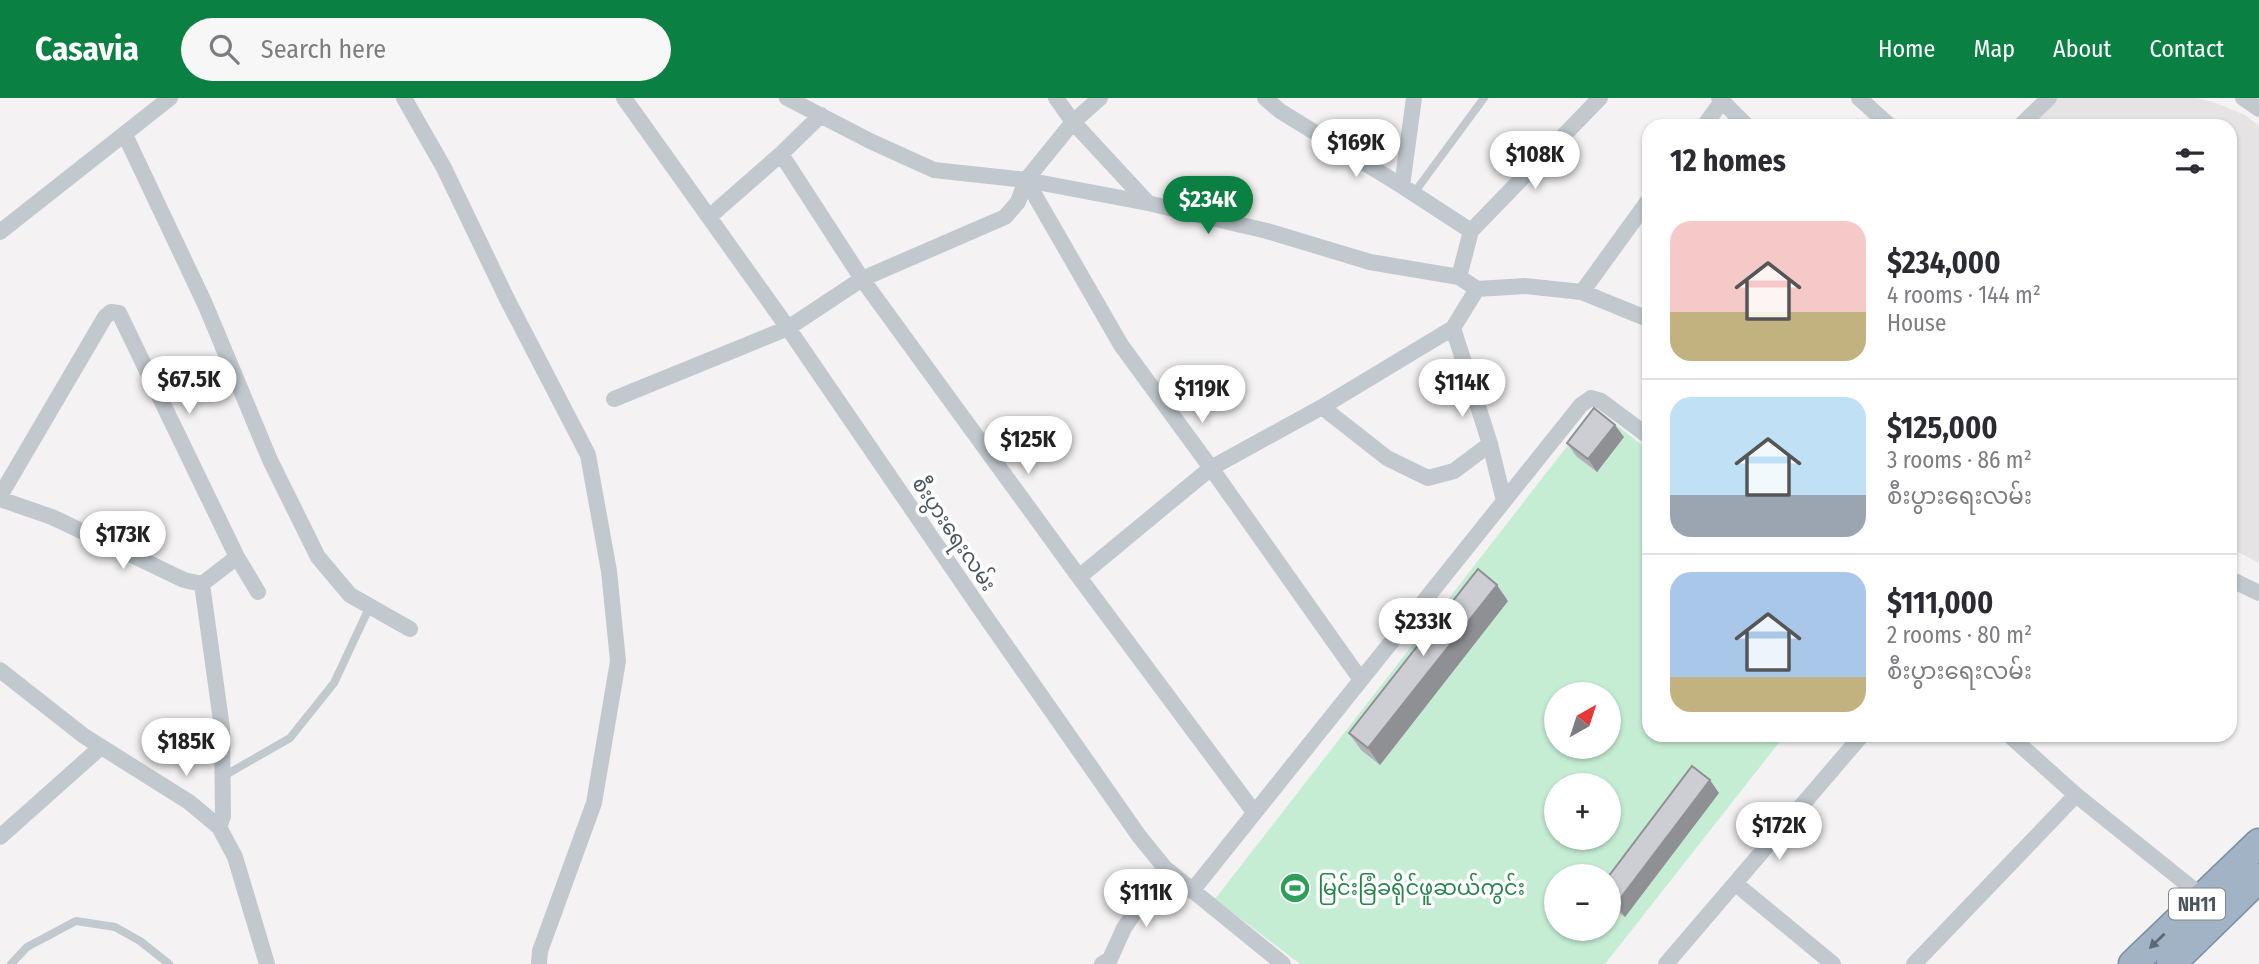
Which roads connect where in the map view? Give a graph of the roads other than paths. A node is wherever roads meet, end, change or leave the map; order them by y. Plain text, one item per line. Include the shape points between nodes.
1 (170, 98) edge
2 (404, 98) edge
3 (624, 98) edge
4 (787, 98) edge
5 (1056, 98) edge
6 (1100, 98) edge
7 (1265, 98) edge
8 (1414, 98) edge
9 (1485, 98) edge
10 (1600, 98) edge
11 (1859, 98) edge
12 (2048, 98) edge
13 (2243, 98) edge
14 (1721, 99) edge
15 (2259, 109) edge
16 (821, 115) junction
17 (1708, 119) edge
18 (1740, 119) edge
19 (1883, 119) edge
20 (2027, 119) edge
21 (1073, 122) junction
22 (125, 135) junction
23 (781, 154) junction
24 (1026, 180) junction
25 (1408, 190) junction
26 (1147, 203) junction
27 (1642, 209) edge
28 (709, 217) junction
29 (1471, 231) junction
30 (0, 232) edge
31 (1459, 277) junction
32 (862, 279) junction
33 (1478, 289) junction
34 (1582, 292) junction
35 (1642, 317) edge
36 (788, 328) junction
37 (1453, 328) junction
38 (614, 399) dead end
39 (1322, 407) junction
40 (1642, 432) edge
41 (1490, 444) junction
42 (1211, 468) junction
43 (0, 498) edge
44 (1504, 501) junction
45 (237, 558) junction
46 (1079, 577) junction
47 (2237, 582) edge
48 (202, 584) junction
49 (258, 592) dead end
50 (2259, 593) edge
51 (370, 606) junction
52 (410, 629) dead end
53 (0, 670) edge
54 (1361, 680) junction
55 (1856, 742) edge
56 (2017, 742) edge
57 (101, 747) junction
58 (222, 776) junction
59 (2076, 795) junction
60 (1254, 811) junction
61 (219, 827) junction
62 (0, 836) edge
63 (2259, 843) edge
64 (1165, 868) junction
65 (2259, 878) edge
66 (1736, 884) junction
67 (1192, 891) junction
68 (2203, 897) junction
69 (11, 964) edge
70 (169, 964) edge
71 (267, 964) edge
72 (539, 964) edge
73 (1102, 964) edge
74 (1283, 964) edge
75 (1666, 964) edge
76 (1833, 964) edge
77 (1913, 964) edge
78 (2133, 964) edge
79 (2171, 964) edge

1 - 22 street
2 - 72 street via 444,168 588,456 609,571 618,662 594,803
3 - 28 street, စီးပွားရေးလမ်း
4 - 16 street
5 - 21 street
6 - 21 street
7 - 25 street
8 - 25 street
9 - 25 lane
10 - 29 street
11 - 19 street
12 - 20 street
13 - 15 street
14 - 17 street
14 - 18 street
16 - 23 street
16 - 24 street via 934,170
21 - 24 street
21 - 26 street
22 - 30 street
22 - 51 street via 318,557 350,595
23 - 28 street
23 - 32 street
24 - 26 street
24 - 32 street via 1018,202 1005,217
24 - 42 street via 1121,345
25 - 29 street
26 - 31 street via 1370,262
27 - 34 street
28 - 36 street, စီးပွားရေးလမ်း
29 - 31 street
31 - 33 street
32 - 36 street
32 - 46 street
33 - 34 street via 1525,286
33 - 37 street
34 - 35 street
36 - 38 street
36 - 64 street, စီးပွားရေးလမ်း
37 - 39 street
37 - 41 street
39 - 41 street via 1387,458 1428,478 1454,471
39 - 42 street
40 - 44 street via 1591,398
41 - 44 street
42 - 46 street
42 - 54 street
43 - 45 street via 105,317 119,313
43 - 48 street
44 - 54 street
45 - 48 street
45 - 49 street
46 - 60 street
47 - 50 street
48 - 58 street via 222,728
51 - 52 street
51 - 58 lane via 334,683 290,738
53 - 57 street
54 - 60 street
55 - 66 street
56 - 59 street
57 - 61 street via 189,802
57 - 62 street
58 - 61 street
59 - 68 street
59 - 77 street
60 - 67 street
61 - 71 street via 234,857
63 - 68 highway, NH11
64 - 67 street, စီးပွားရေးလမ်း
64 - 73 street
65 - 79 highway, NH11
66 - 75 street
66 - 76 street
67 - 74 street, စီးပွားရေးလမ်း
68 -> 78 highway, NH11
69 - 70 lane via 27,947 76,921 114,927

